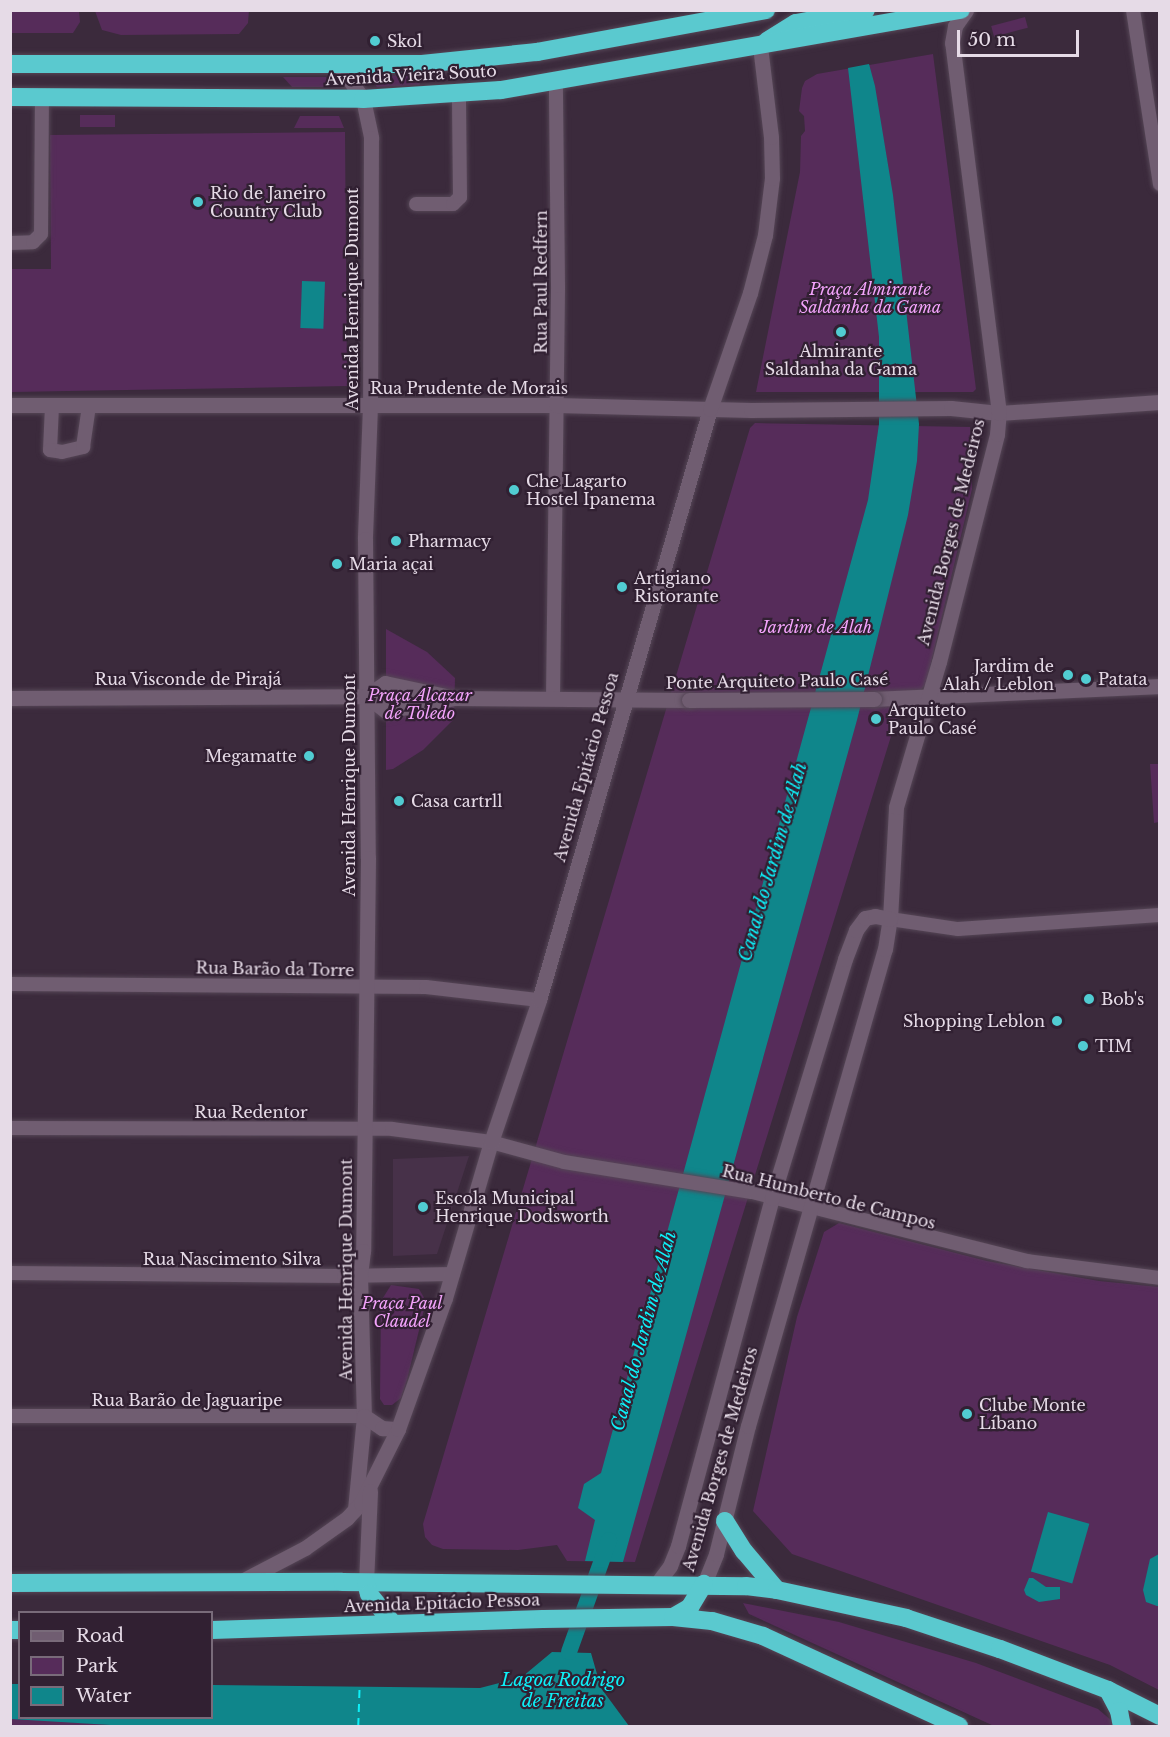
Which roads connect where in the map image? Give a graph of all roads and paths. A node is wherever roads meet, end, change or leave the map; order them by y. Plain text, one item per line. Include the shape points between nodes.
1 (766, 10) edge
2 (866, 10) edge
3 (961, 10) edge
4 (966, 10) edge
5 (1133, 10) edge
6 (760, 46) junction
7 (10, 64) edge
8 (339, 65) junction
9 (556, 81) junction
10 (459, 94) junction
11 (10, 97) edge
12 (42, 97) junction
13 (363, 99) junction
14 (1160, 184) edge
15 (416, 204) dead end
16 (10, 243) edge
17 (1160, 402) edge
18 (10, 405) edge
19 (556, 405) junction
20 (52, 406) junction
21 (89, 406) junction
22 (370, 406) junction
23 (710, 409) junction
24 (999, 413) junction
25 (1160, 686) edge
26 (366, 696) junction
27 (929, 696) junction
28 (10, 698) edge
29 (454, 698) junction
30 (553, 699) junction
31 (625, 700) junction
32 (1160, 915) edge
33 (890, 919) junction
34 (10, 984) edge
35 (366, 987) junction
36 (539, 1000) junction
37 (10, 1128) edge
38 (364, 1129) junction
39 (491, 1142) junction
40 (772, 1198) junction
41 (812, 1208) junction
42 (10, 1274) edge
43 (453, 1274) junction
44 (360, 1275) junction
45 (1160, 1278) edge
46 (10, 1416) edge
47 (364, 1416) junction
48 (398, 1429) junction
49 (370, 1485) junction
50 (354, 1512) junction
51 (725, 1521) junction
52 (10, 1583) edge
53 (237, 1583) junction
54 (366, 1583) junction
55 (705, 1584) junction
56 (655, 1586) junction
57 (777, 1590) junction
58 (673, 1617) junction
59 (392, 1622) junction
60 (213, 1629) edge
61 (1108, 1690) junction
62 (1160, 1716) edge
63 (959, 1726) edge
64 (1122, 1726) edge

1 - 8 highway, Avenida Vieira Souto via 484,59
2 - 6 highway via 796,23
3 - 6 highway, Avenida Vieira Souto
4 - 24 main road, Avenida Borges de Medeiros via 955,26 952,43
5 - 14 street
6 - 9 highway, Avenida Vieira Souto
6 - 23 main road, Avenida Epitácio Pessoa via 771,137 770,210 750,293
7 - 8 highway, Avenida Vieira Souto
8 - 13 main road, Avenida Henrique Dumont
9 - 10 highway, Avenida Vieira Souto
9 - 19 street, Rua Paul Redfern
10 - 13 highway, Avenida Vieira Souto
10 - 15 street via 460,197 453,204
11 - 12 highway, Avenida Vieira Souto
12 - 13 highway, Avenida Vieira Souto
12 - 16 street via 41,234 33,242
13 - 22 main road, Avenida Henrique Dumont via 371,138
17 - 24 main road, Rua Prudente de Morais
18 - 20 main road, Rua Prudente de Morais
19 - 22 main road, Rua Prudente de Morais
19 - 23 main road, Rua Prudente de Morais
19 - 30 street, Rua Paul Redfern
20 - 21 main road, Rua Prudente de Morais
20 - 21 street via 50,450 62,452 83,447
21 - 22 main road, Rua Prudente de Morais
22 - 26 main road, Avenida Henrique Dumont via 365,539
23 - 24 main road, Rua Prudente de Morais via 927,409
23 - 31 main road, Avenida Epitácio Pessoa
24 - 27 main road, Avenida Borges de Medeiros via 976,519
25 - 27 main road, Ponte Arquiteto Paulo Casé
26 - 28 main road, Rua Visconde de Pirajá
26 - 29 main road, Rua Visconde de Pirajá via 385,683
26 - 29 main road, Rua Visconde de Pirajá via 386,711
26 - 35 main road, Avenida Henrique Dumont
27 - 31 main road, Ponte Arquiteto Paulo Casé, bridge
27 - 33 main road, Avenida Borges de Medeiros via 896,807
29 - 30 main road, Rua Visconde de Pirajá
30 - 31 main road, Rua Visconde de Pirajá
31 - 36 main road, Avenida Epitácio Pessoa
32 - 33 street via 958,929
33 - 40 main road, Avenida Borges de Medeiros via 870,916 856,930
33 - 41 main road, Avenida Borges de Medeiros
34 - 35 street, Rua Barão da Torre
35 - 36 street, Rua Barão da Torre via 426,987
35 - 38 main road, Avenida Henrique Dumont
36 - 39 main road, Avenida Epitácio Pessoa
37 - 38 street, Rua Redentor
38 - 39 street, Rua Redentor
38 - 44 main road, Avenida Henrique Dumont
39 - 40 street, Rua Humberto de Campos via 550,1159
39 - 43 main road, Avenida Epitácio Pessoa
40 - 41 street, Rua Humberto de Campos
40 - 56 main road, Avenida Borges de Medeiros via 678,1546 670,1566
41 - 45 street, Rua Humberto de Campos via 1027,1260
41 - 51 main road, Avenida Borges de Medeiros via 748,1426
42 - 44 street, Rua Nascimento Silva
43 - 44 street, Rua Nascimento Silva
43 - 48 main road, Avenida Epitácio Pessoa
44 - 47 main road, Avenida Henrique Dumont
46 - 47 street, Rua Barão de Jaguaripe
47 - 48 main road via 382,1428
47 - 50 main road, Avenida Henrique Dumont
48 - 49 main road, Avenida Epitácio Pessoa
49 - 50 main road, Avenida Epitácio Pessoa
49 - 54 main road, Avenida Epitácio Pessoa
50 - 53 main road, Avenida Epitácio Pessoa via 296,1554
51 - 55 main road, Avenida Borges de Medeiros
51 - 57 highway
52 - 53 highway, Avenida Epitácio Pessoa
53 - 54 highway, Avenida Epitácio Pessoa
54 - 56 highway, Avenida Epitácio Pessoa
54 - 59 highway via 369,1594
55 - 56 highway, Avenida Epitácio Pessoa
55 - 57 highway, Avenida Borges de Medeiros
55 - 58 highway via 690,1607
57 - 61 highway, Avenida Borges de Medeiros via 906,1618
58 - 59 highway, Avenida Epitácio Pessoa
58 - 63 highway via 728,1624 763,1635
59 - 60 highway, Avenida Epitácio Pessoa
61 - 62 highway, Avenida Borges de Medeiros
61 - 64 highway

